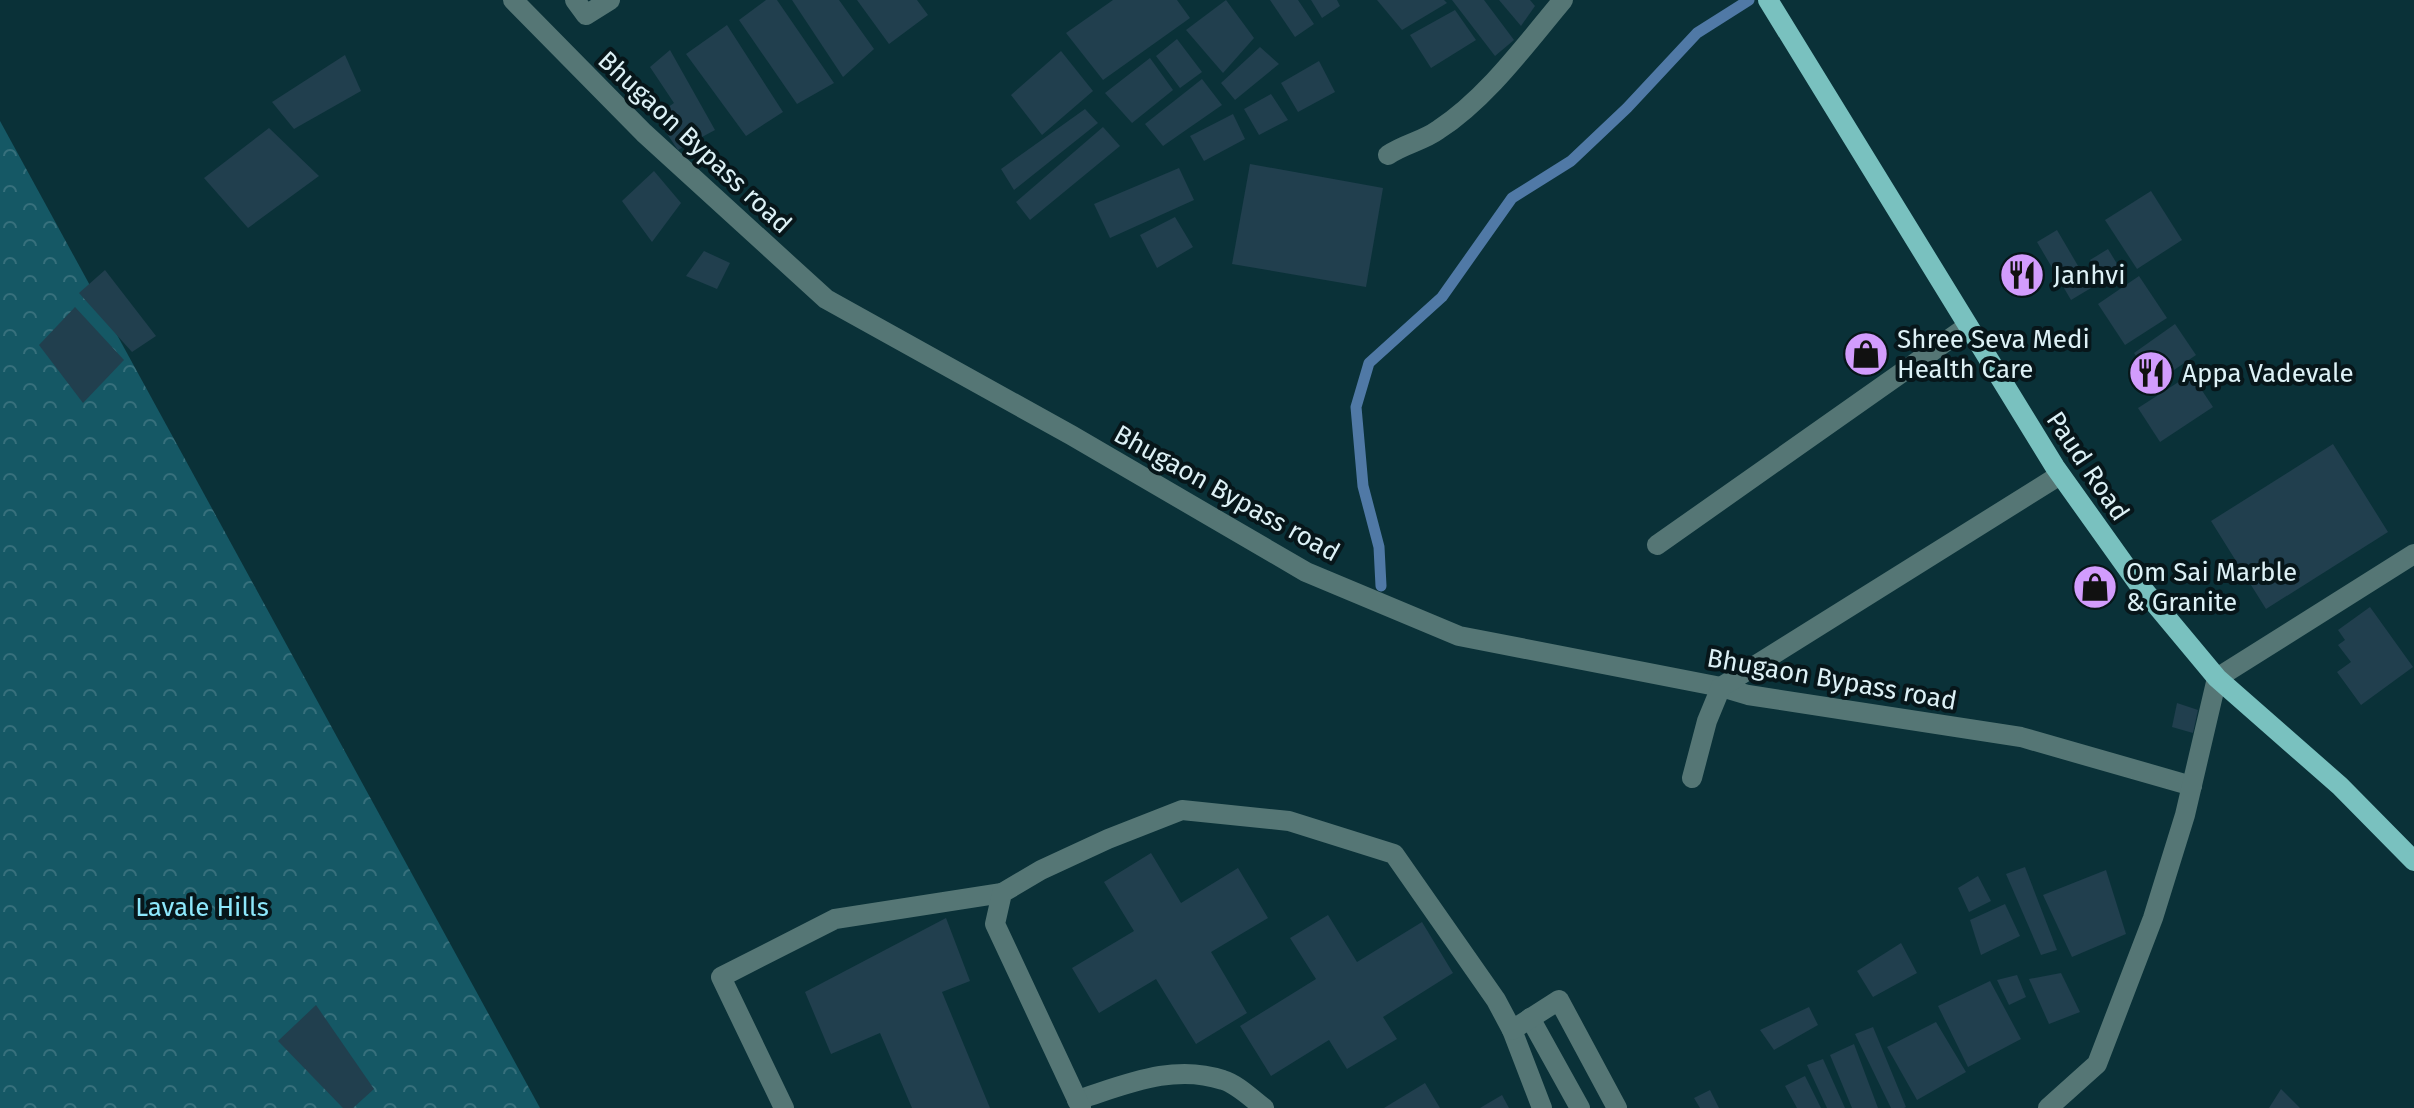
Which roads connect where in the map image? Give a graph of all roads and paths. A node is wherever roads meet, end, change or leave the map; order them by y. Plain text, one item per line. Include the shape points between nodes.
1 (513, 0) edge
2 (575, 0) edge
3 (610, 0) edge
4 (1563, 0) edge
5 (1768, 0) edge
6 (1388, 155) dead end
7 (1968, 326) junction
8 (2060, 475) junction
9 (1657, 545) dead end
10 (2414, 554) edge
11 (2217, 678) junction
12 (1721, 687) junction
13 (1692, 778) dead end
14 (2192, 786) junction
15 (2414, 861) edge
16 (1002, 893) junction
17 (1530, 1018) junction
18 (1512, 1030) junction
19 (1079, 1104) edge
20 (784, 1108) edge
21 (1264, 1108) edge
22 (1542, 1108) edge
23 (1580, 1108) edge
24 (1617, 1108) edge
25 (2048, 1108) edge

1 - 12 street, Bhugaon Bypass road via 644,133 826,299 1306,572 1459,636
2 - 3 street via 586,15
4 - 6 street via 1476,98 1437,131
5 - 7 main road, Paud Road
7 - 8 main road, Paud Road
7 - 9 street
8 - 11 main road, Paud Road via 2137,582
8 - 12 street
10 - 11 street
11 - 14 street
11 - 15 main road, Paud Road via 2340,786
12 - 13 street
12 - 14 street, Bhugaon Bypass road via 2021,737
14 - 25 street via 2153,918 2097,1064
16 - 18 street via 1094,845 1182,810 1289,821 1394,854
16 - 19 street via 995,924
16 - 20 street via 835,919 721,977
17 - 18 street
17 - 23 street
17 - 24 street via 1559,1000
18 - 22 street
19 - 21 street via 1157,1075 1190,1073 1226,1080

